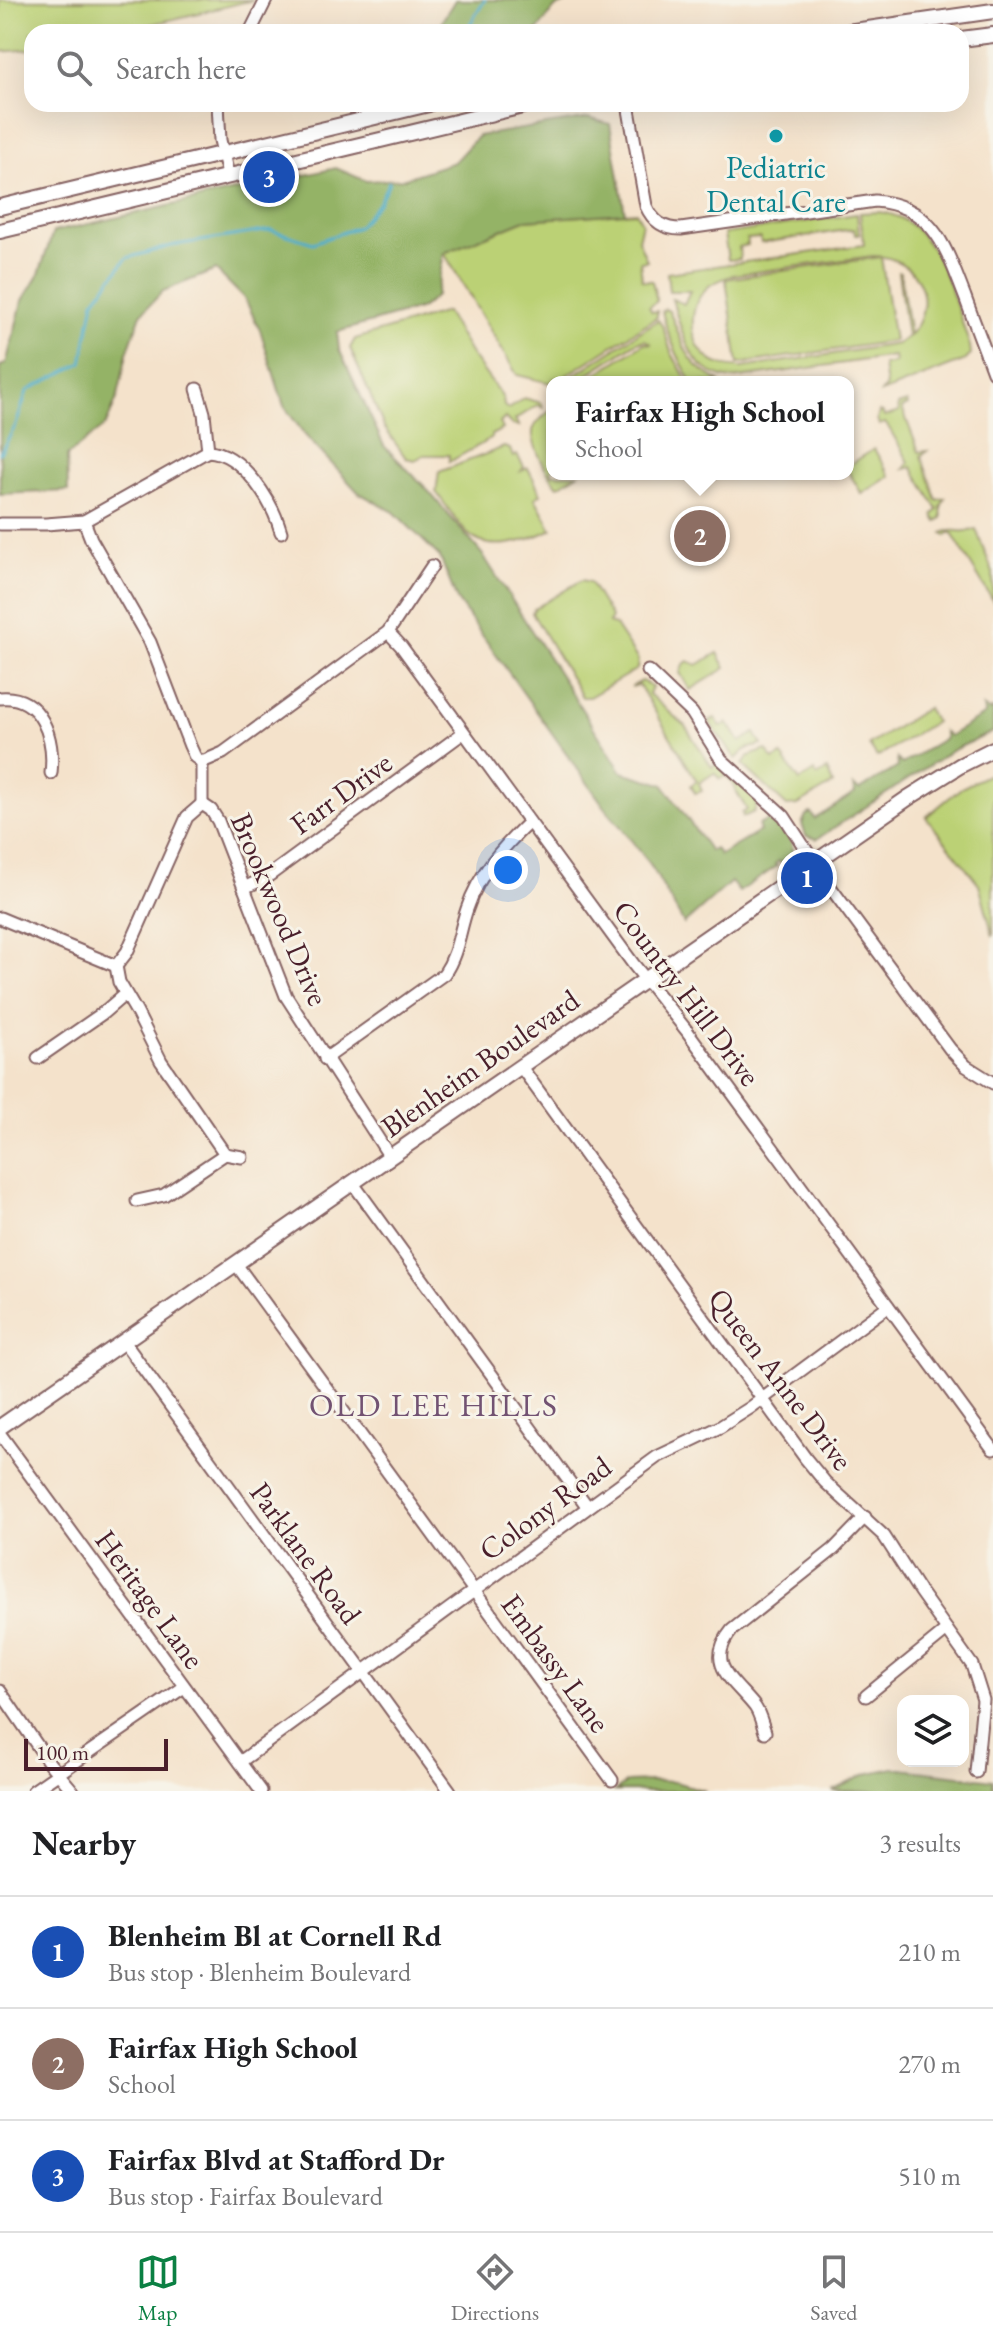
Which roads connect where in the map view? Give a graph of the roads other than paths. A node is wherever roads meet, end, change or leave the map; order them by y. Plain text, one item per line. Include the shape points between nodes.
1 (266, 0) edge
2 (993, 11) edge
3 (254, 24) edge
4 (903, 24) edge
5 (993, 35) edge
6 (969, 38) edge
7 (217, 112) edge
8 (394, 112) edge
9 (497, 112) edge
10 (629, 112) edge
11 (222, 152) junction
12 (228, 175) junction
13 (0, 207) edge
14 (0, 231) edge
15 (993, 372) edge
16 (197, 389) dead end
17 (208, 451) junction
18 (84, 521) junction
19 (0, 524) edge
20 (281, 532) dead end
21 (432, 566) dead end
22 (388, 632) junction
23 (648, 671) dead end
24 (0, 698) edge
25 (463, 733) junction
26 (993, 749) edge
27 (202, 762) junction
28 (51, 773) dead end
29 (202, 804) junction
30 (529, 822) junction
31 (815, 864) junction
32 (244, 888) junction
33 (0, 918) edge
34 (116, 966) junction
35 (647, 980) junction
36 (125, 994) junction
37 (38, 1058) dead end
38 (325, 1059) junction
39 (521, 1067) junction
40 (993, 1083) edge
41 (225, 1154) junction
42 (242, 1157) dead end
43 (390, 1157) junction
44 (352, 1182) junction
45 (137, 1201) dead end
46 (236, 1264) junction
47 (888, 1306) junction
48 (124, 1342) junction
49 (762, 1399) junction
50 (0, 1427) edge
51 (0, 1434) edge
52 (993, 1449) edge
53 (587, 1506) junction
54 (865, 1517) junction
55 (473, 1590) junction
56 (947, 1630) junction
57 (363, 1671) junction
58 (184, 1687) junction
59 (0, 1691) edge
60 (866, 1696) dead end
61 (765, 1732) dead end
62 (240, 1762) junction
63 (976, 1772) dead end
64 (59, 1773) junction
65 (612, 1780) dead end
66 (33, 1791) edge
67 (73, 1791) edge
68 (261, 1791) edge
69 (450, 1791) edge

1 - 3 street
2 - 4 main road
5 - 6 main road
7 - 11 street
8 - 11 main road
9 - 12 main road
10 - 15 street via 646,206 666,227 875,201 901,206 924,220 948,254
11 - 12 street
11 - 13 main road
12 - 14 main road
16 - 17 street
17 - 18 street
17 - 20 street via 236,461 272,505
18 - 19 street
18 - 27 street via 150,642 190,746
21 - 22 street
22 - 25 street, Country Hill Drive
22 - 27 street via 223,753
23 - 31 street via 692,713 721,759 784,816
24 - 28 street via 26,701 37,711 53,753
25 - 30 street, Country Hill Drive
25 - 32 street, Farr Drive via 267,877
26 - 31 main road, Blenheim Boulevard via 908,798
27 - 29 street
29 - 32 street, Brookwood Drive via 218,821
29 - 34 street via 187,817
30 - 35 street, Country Hill Drive
30 - 38 street via 482,877 444,974
31 - 35 main road, Blenheim Boulevard
31 - 40 street via 950,1049
32 - 38 street, Brookwood Drive via 286,996
33 - 34 street
34 - 36 street
35 - 39 main road, Blenheim Boulevard
35 - 47 street, Country Hill Drive
36 - 37 street
36 - 41 street via 161,1061
38 - 43 street, Brookwood Drive
39 - 43 main road, Blenheim Boulevard
39 - 49 street, Queen Anne Drive
41 - 42 street
41 - 45 street via 164,1195
43 - 44 main road, Blenheim Boulevard
44 - 46 main road, Blenheim Boulevard
44 - 53 street
46 - 48 main road, Blenheim Boulevard
46 - 55 street, Embassy Lane
47 - 49 street, Colony Road
47 - 52 street, Country Hill Drive
48 - 50 main road, Blenheim Boulevard
48 - 57 street, Parklane Road
49 - 53 street, Colony Road via 720,1427 657,1457
49 - 54 street, Queen Anne Drive via 815,1471
51 - 58 street, Heritage Lane
53 - 55 street, Colony Road
54 - 56 street, Queen Anne Drive via 890,1544
54 - 61 street via 724,1642 725,1673 759,1712
55 - 57 street, Colony Road
55 - 65 street, Embassy Lane
56 - 60 street
56 - 63 street, Queen Anne Drive via 981,1688
57 - 62 street, Colony Road
57 - 69 street, Parklane Road
58 - 62 street, Heritage Lane
58 - 64 street
59 - 64 street
62 - 68 street, Heritage Lane
64 - 66 street
64 - 67 street

